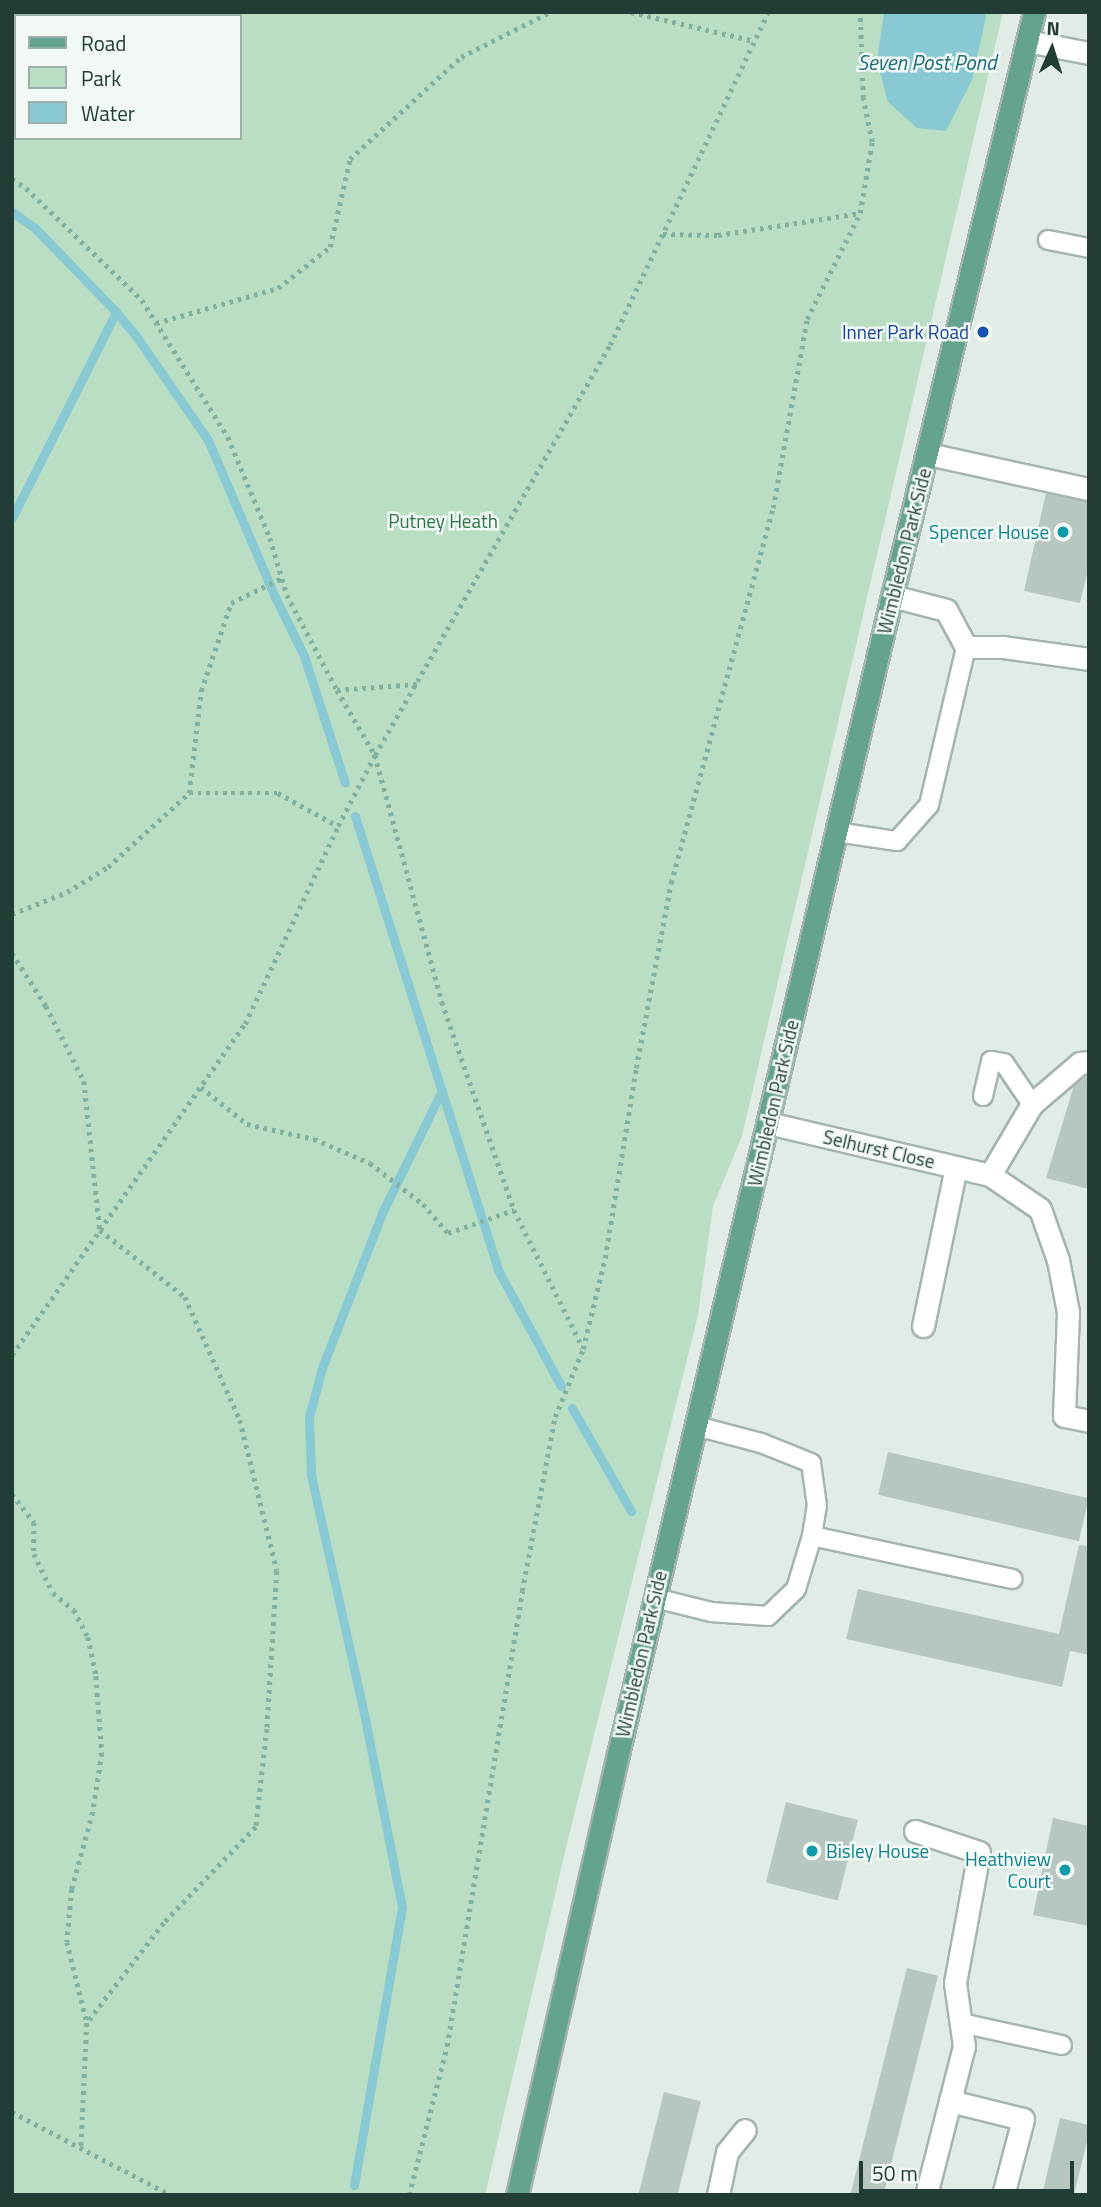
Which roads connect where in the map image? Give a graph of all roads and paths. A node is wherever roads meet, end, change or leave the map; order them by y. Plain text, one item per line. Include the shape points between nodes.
1 (550, 12) edge
2 (631, 12) edge
3 (768, 12) edge
4 (860, 12) edge
5 (1034, 12) edge
6 (755, 41) junction
7 (1027, 41) junction
8 (1089, 53) edge
9 (12, 179) edge
10 (860, 213) junction
11 (663, 234) junction
12 (1048, 240) dead end
13 (1089, 248) edge
14 (156, 323) junction
15 (928, 454) junction
16 (1089, 489) edge
17 (282, 578) junction
18 (892, 596) junction
19 (966, 647) junction
20 (1089, 659) edge
21 (418, 684) junction
22 (337, 690) junction
23 (375, 755) junction
24 (189, 793) junction
25 (338, 826) junction
26 (836, 832) junction
27 (12, 914) edge
28 (12, 953) edge
29 (1089, 1062) edge
30 (201, 1087) junction
31 (983, 1097) dead end
32 (1032, 1104) junction
33 (768, 1123) junction
34 (956, 1167) junction
35 (990, 1175) junction
36 (514, 1210) junction
37 (100, 1230) junction
38 (923, 1326) dead end
39 (583, 1349) junction
40 (12, 1355) edge
41 (1089, 1421) edge
42 (696, 1426) junction
43 (12, 1494) edge
44 (812, 1536) junction
45 (1012, 1578) dead end
46 (655, 1598) junction
47 (915, 1831) dead end
48 (87, 2023) junction
49 (962, 2029) junction
50 (1062, 2045) dead end
51 (950, 2101) junction
52 (12, 2112) edge
53 (745, 2130) dead end
54 (81, 2148) junction
55 (172, 2195) edge
56 (409, 2195) edge
57 (517, 2195) edge
58 (718, 2195) edge
59 (926, 2195) edge
60 (1003, 2195) edge

1 - 14 path via 461,57 350,159 330,247 278,288
2 - 6 path
3 - 6 path
4 - 10 path via 863,98 872,142
5 - 7 main road, Wimbledon Park Side
6 - 11 path
7 - 8 street
7 - 15 main road, Wimbledon Park Side
9 - 14 path via 142,300
10 - 11 path via 718,235
10 - 39 path via 807,319 772,508 671,883 605,1258
11 - 21 path via 610,345
12 - 13 lane
14 - 17 path via 228,437
15 - 16 street
15 - 18 main road, Wimbledon Park Side
17 - 22 path
17 - 24 path via 231,603 201,691
18 - 19 street via 946,610
18 - 26 main road, Wimbledon Park Side
19 - 20 street via 1003,647
19 - 26 lane via 929,805 897,841
21 - 22 path
21 - 23 path
22 - 23 path
23 - 25 path
23 - 36 path via 442,1002
24 - 25 path via 278,793
24 - 27 path via 107,867 67,892
25 - 30 path via 245,1024
26 - 33 main road, Wimbledon Park Side
28 - 37 path via 46,1006 84,1082
29 - 32 street via 1080,1063
30 - 36 path via 247,1124 314,1139 370,1163 423,1204 448,1233
30 - 37 path
31 - 32 lane via 991,1061 1004,1063
32 - 35 street
33 - 34 street, Selhurst Close
33 - 42 main road, Wimbledon Park Side
34 - 35 street, Selhurst Close
34 - 38 street
35 - 41 street, Selhurst Close via 1040,1209 1058,1260 1068,1312 1064,1416
36 - 39 path
37 - 40 path
37 - 48 path via 185,1297 240,1420 277,1571 256,1827 164,1923
39 - 56 path via 555,1417 447,2046
42 - 44 lane via 761,1443 810,1463 817,1506
42 - 46 main road, Wimbledon Park Side
43 - 48 path via 34,1522 34,1554 53,1592 74,1610 88,1637 96,1676 102,1753 93,1812 72,1889 67,1942
44 - 45 lane
44 - 46 lane via 796,1589 768,1616 711,1612
46 - 57 main road, Wimbledon Park Side
47 - 49 street via 979,1852 956,1983
48 - 54 path
49 - 50 lane via 970,2025
49 - 51 street via 964,2046
51 - 59 street
51 - 60 street via 1023,2119
52 - 54 path
53 - 58 street via 727,2152
54 - 55 path

